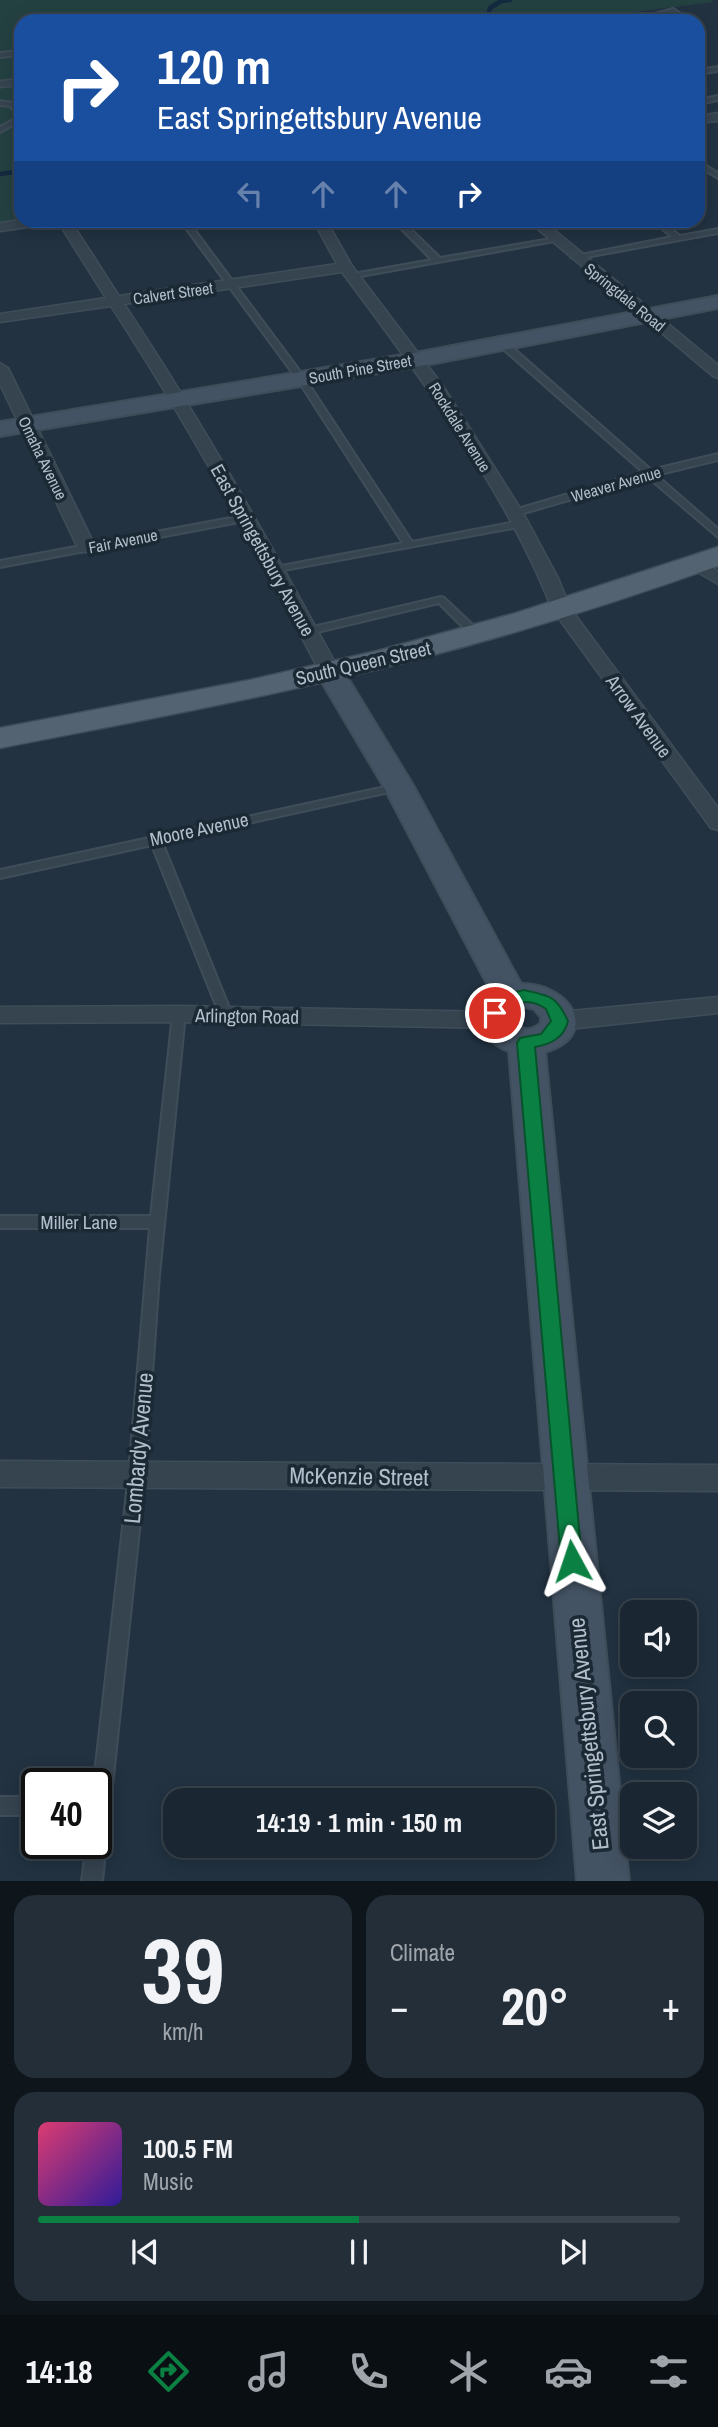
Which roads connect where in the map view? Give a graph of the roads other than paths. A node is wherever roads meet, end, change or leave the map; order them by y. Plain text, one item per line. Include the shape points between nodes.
1 (661, 14) edge
2 (678, 14) edge
3 (68, 228) edge
4 (189, 228) edge
5 (324, 228) edge
6 (404, 228) edge
7 (542, 228) edge
8 (665, 228) edge
9 (718, 231) edge
10 (678, 238) junction
11 (556, 240) junction
12 (575, 257) junction
13 (438, 261) junction
14 (350, 272) junction
15 (230, 284) junction
16 (114, 301) junction
17 (718, 302) edge
18 (647, 316) junction
19 (0, 318) edge
20 (503, 344) junction
21 (415, 360) junction
22 (0, 370) edge
23 (718, 373) edge
24 (301, 379) junction
25 (179, 400) junction
26 (27, 425) junction
27 (0, 429) edge
28 (718, 457) edge
29 (648, 474) junction
30 (247, 518) junction
31 (517, 519) junction
32 (718, 534) edge
33 (408, 543) junction
34 (87, 548) junction
35 (0, 564) edge
36 (711, 566) edge
37 (276, 570) junction
38 (561, 609) junction
39 (309, 631) junction
40 (476, 634) junction
41 (330, 672) junction
42 (0, 738) edge
43 (399, 787) junction
44 (718, 823) edge
45 (155, 838) junction
46 (0, 874) edge
47 (718, 1006) edge
48 (179, 1014) junction
49 (0, 1015) edge
50 (226, 1015) junction
51 (523, 1020) junction
52 (0, 1222) edge
53 (159, 1222) junction
54 (0, 1474) edge
55 (137, 1474) junction
56 (718, 1478) edge
57 (564, 1479) junction
58 (103, 1768) edge
59 (0, 1806) edge
60 (21, 1806) edge
61 (94, 1859) edge
62 (92, 1881) edge
63 (603, 1881) edge

1 - 2 lane
3 - 16 street, East Springettsbury Avenue
4 - 15 lane
5 - 14 street, Rockdale Avenue
6 - 13 lane
7 - 11 street, Springdale Road
8 - 10 lane
9 - 10 lane
10 - 12 lane
11 - 12 street, Springdale Road
11 - 13 lane
12 - 18 street, Springdale Road
13 - 14 lane
14 - 15 street, Calvert Street
14 - 21 street, Rockdale Avenue
15 - 16 street, Calvert Street
15 - 24 lane
16 - 19 street, Calvert Street
16 - 25 street, East Springettsbury Avenue
17 - 18 street, South Pine Street
18 - 20 street, South Pine Street
18 - 23 street, Springdale Road
20 - 21 street, South Pine Street
20 - 29 lane
21 - 24 street, South Pine Street
21 - 31 street, Rockdale Avenue
22 - 26 street, Omaha Avenue
24 - 25 street, South Pine Street
24 - 33 lane
25 - 26 street, South Pine Street
25 - 30 street, East Springettsbury Avenue
26 - 27 street, South Pine Street
26 - 34 street, Omaha Avenue
28 - 29 lane, Weaver Avenue
29 - 31 lane, Weaver Avenue
29 - 32 lane
30 - 34 lane, Fair Avenue
30 - 37 street, East Springettsbury Avenue
31 - 33 lane, Weaver Avenue
31 - 38 street, Rockdale Avenue
33 - 37 lane, Weaver Avenue
34 - 35 lane, Fair Avenue
36 - 38 main road, South Queen Street
37 - 39 street, East Springettsbury Avenue
38 - 40 main road, South Queen Street
38 - 44 street, Arrow Avenue
39 - 40 lane via 441,600
39 - 41 street, East Springettsbury Avenue
40 - 41 main road, South Queen Street
41 - 42 main road, South Queen Street
41 - 43 street, East Springettsbury Avenue
43 - 45 lane, Moore Avenue
43 - 51 street, East Springettsbury Avenue
45 - 46 lane, Moore Avenue
45 - 50 lane
47 - 51 street, Arlington Road
48 - 49 street, Arlington Road
48 - 50 street, Arlington Road
48 - 53 lane, Lombardy Avenue
50 - 51 street, Arlington Road
51 - 57 street, East Springettsbury Avenue
52 - 53 lane, Miller Lane
53 - 55 lane, Lombardy Avenue
54 - 55 street, McKenzie Street
55 - 57 street, McKenzie Street
55 - 58 lane, Lombardy Avenue
56 - 57 street, McKenzie Street
57 - 63 street, East Springettsbury Avenue
59 - 60 lane
61 - 62 lane, Lombardy Avenue

